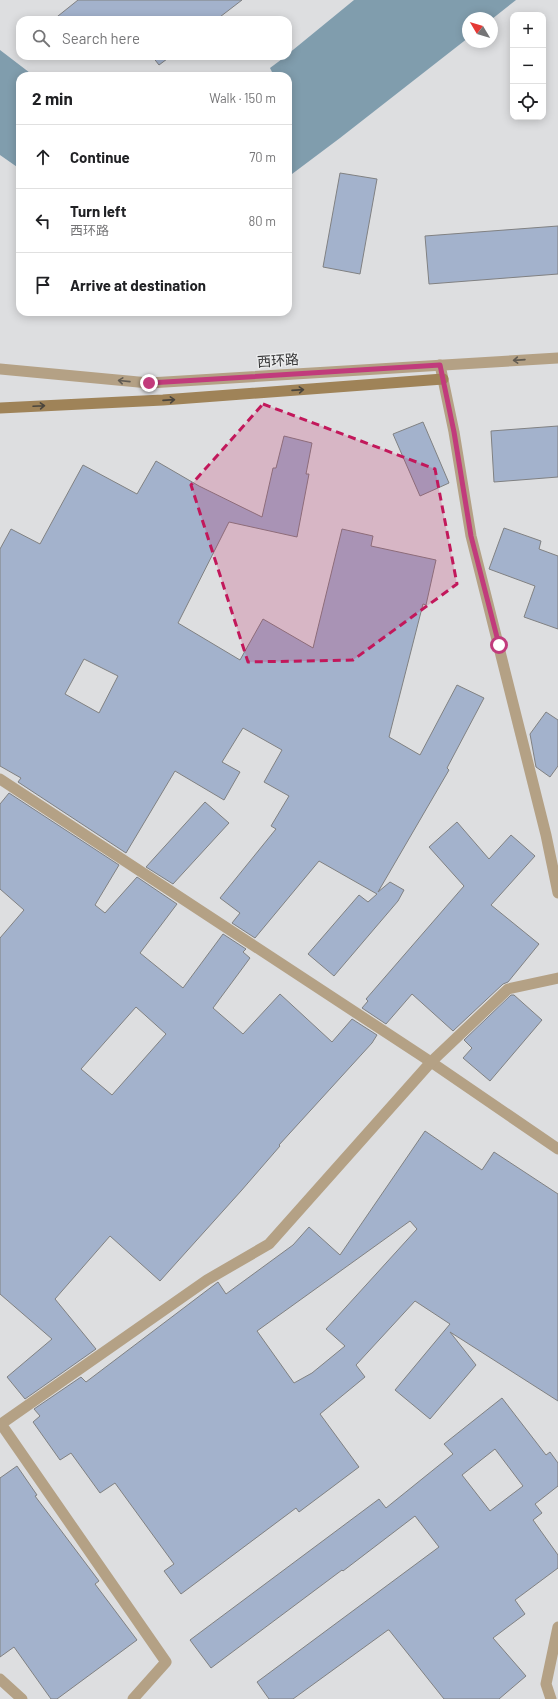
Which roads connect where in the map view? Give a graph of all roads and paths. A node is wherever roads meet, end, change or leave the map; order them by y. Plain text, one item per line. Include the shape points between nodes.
1 (558, 358) edge
2 (440, 365) junction
3 (0, 369) edge
4 (443, 379) junction
5 (0, 408) edge
6 (0, 779) edge
7 (558, 893) edge
8 (558, 978) edge
9 (431, 1062) junction
10 (558, 1149) edge
11 (558, 1627) edge
12 (0, 1679) edge
13 (22, 1699) edge
14 (133, 1699) edge
15 (551, 1699) edge

1 -> 2 street, 西环路
2 -> 3 street, 西环路 via 149,383
2 - 4 street
5 -> 4 main road via 171,400
4 - 7 street via 471,536 546,835
6 - 9 street
8 - 9 street via 508,989
9 - 10 street
9 - 14 street via 269,1244 207,1280 1,1424 166,1662
11 - 15 street via 546,1684
12 - 13 street

